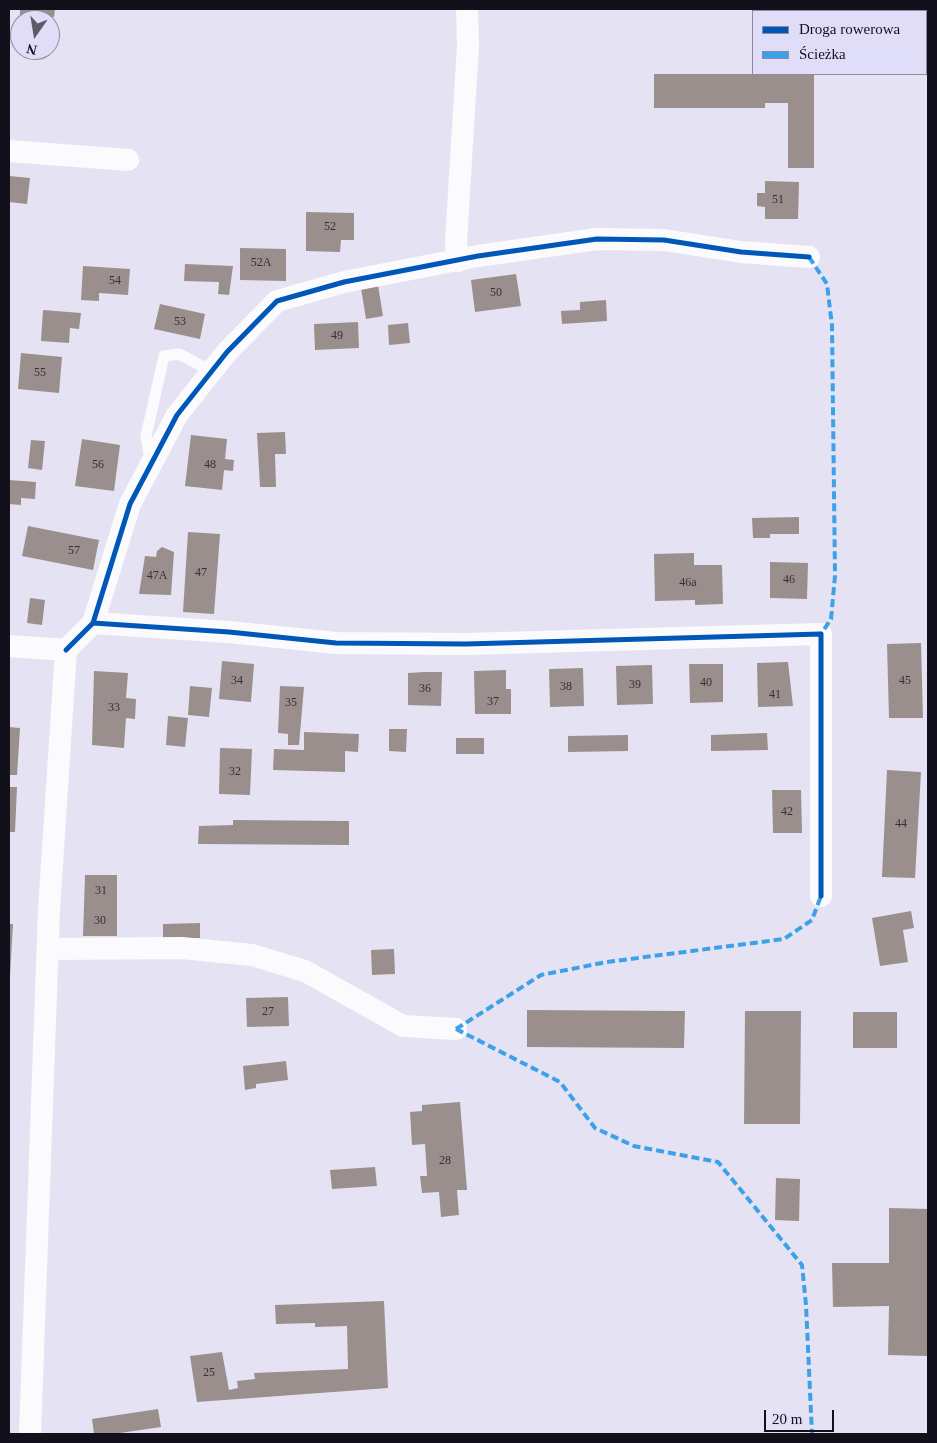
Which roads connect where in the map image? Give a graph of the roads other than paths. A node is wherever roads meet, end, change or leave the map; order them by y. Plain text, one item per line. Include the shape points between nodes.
1 (467, 9) edge
2 (9, 151) edge
3 (128, 160) dead end
4 (809, 257) dead end
5 (458, 261) junction
6 (212, 371) junction
7 (150, 465) junction
8 (93, 623) junction
9 (9, 646) edge
10 (66, 650) junction
11 (821, 896) dead end
12 (48, 949) junction
13 (456, 1029) dead end
14 (30, 1434) edge

1 - 5 street via 468,44 456,242
2 - 3 street
4 - 5 street via 741,252 664,240 597,239
5 - 6 street via 344,282 277,301
6 - 7 street via 177,415
6 - 7 lane via 180,354 164,356 146,436
7 - 8 street via 130,504
8 - 10 street
8 - 11 street via 336,643 466,644 821,634
9 - 10 street
10 - 12 street
12 - 13 street via 182,948 252,955 305,972 403,1026
12 - 14 street

